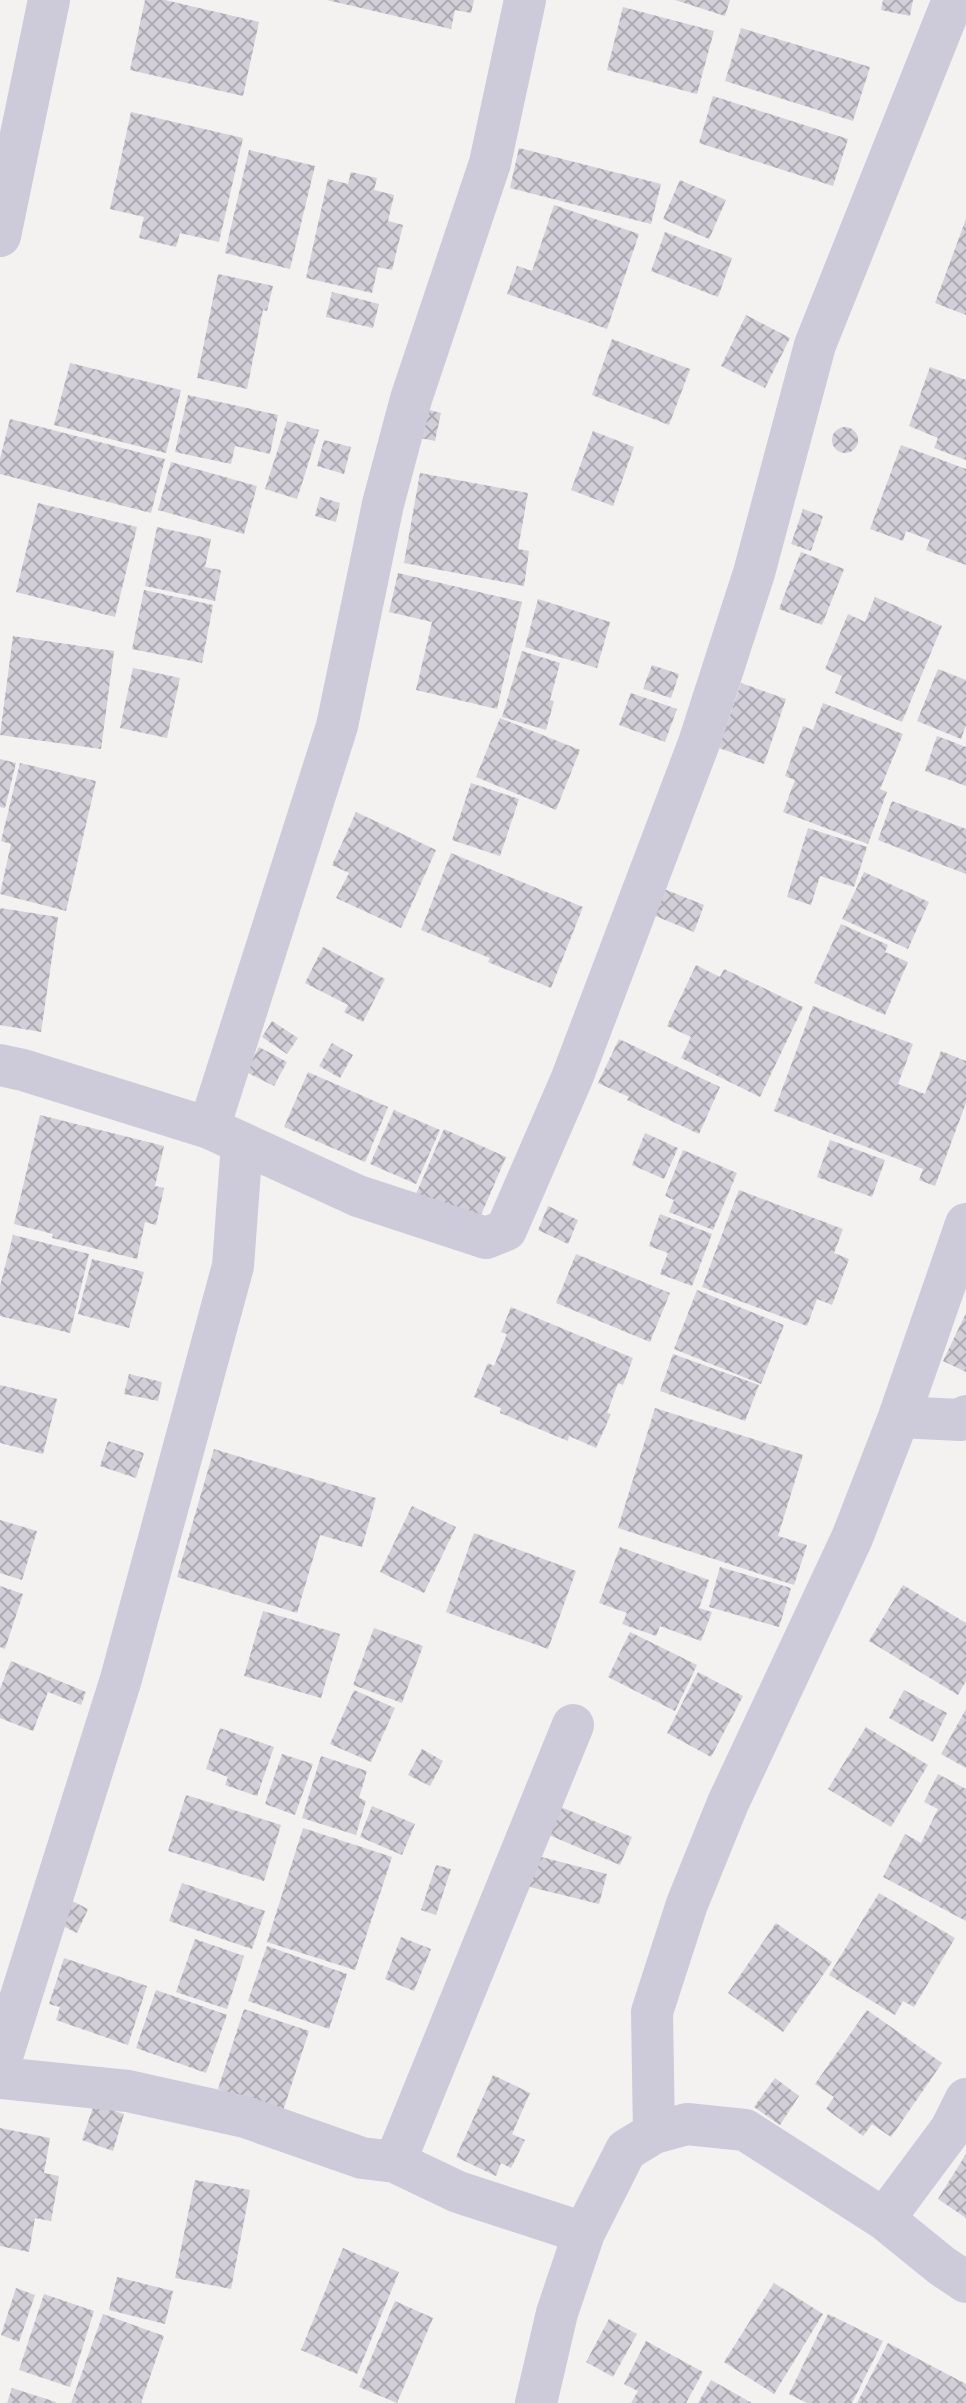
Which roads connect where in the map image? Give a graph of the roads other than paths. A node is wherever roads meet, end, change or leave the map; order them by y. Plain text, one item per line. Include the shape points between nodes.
1 (49, 0) edge
2 (525, 0) edge
3 (953, 0) edge
4 (0, 236) edge
5 (0, 1065) edge
6 (225, 1136) junction
7 (966, 1224) edge
8 (966, 1416) edge
9 (899, 1417) junction
10 (573, 1725) dead end
11 (0, 2063) edge
12 (0, 2078) edge
13 (966, 2099) edge
14 (654, 2133) junction
15 (395, 2162) junction
16 (884, 2219) junction
17 (584, 2233) junction
18 (966, 2282) edge
19 (536, 2403) edge

1 - 4 street
2 - 6 street via 490,163 411,399 383,504 337,726
3 - 6 street via 815,345 754,573 699,743 572,1078 506,1230 486,1238 358,1196
5 - 6 street
6 - 11 street via 233,1266 121,1679
7 - 9 street
8 - 9 street
9 - 14 street via 852,1538 728,1803 687,1904 652,2012
10 - 15 street
12 - 15 street via 128,2091 245,2117 362,2158
13 - 16 street via 951,2129
14 - 16 street via 687,2124 745,2130
14 - 17 street via 626,2150
15 - 17 street via 458,2192
16 - 18 street
17 - 19 street via 557,2313

